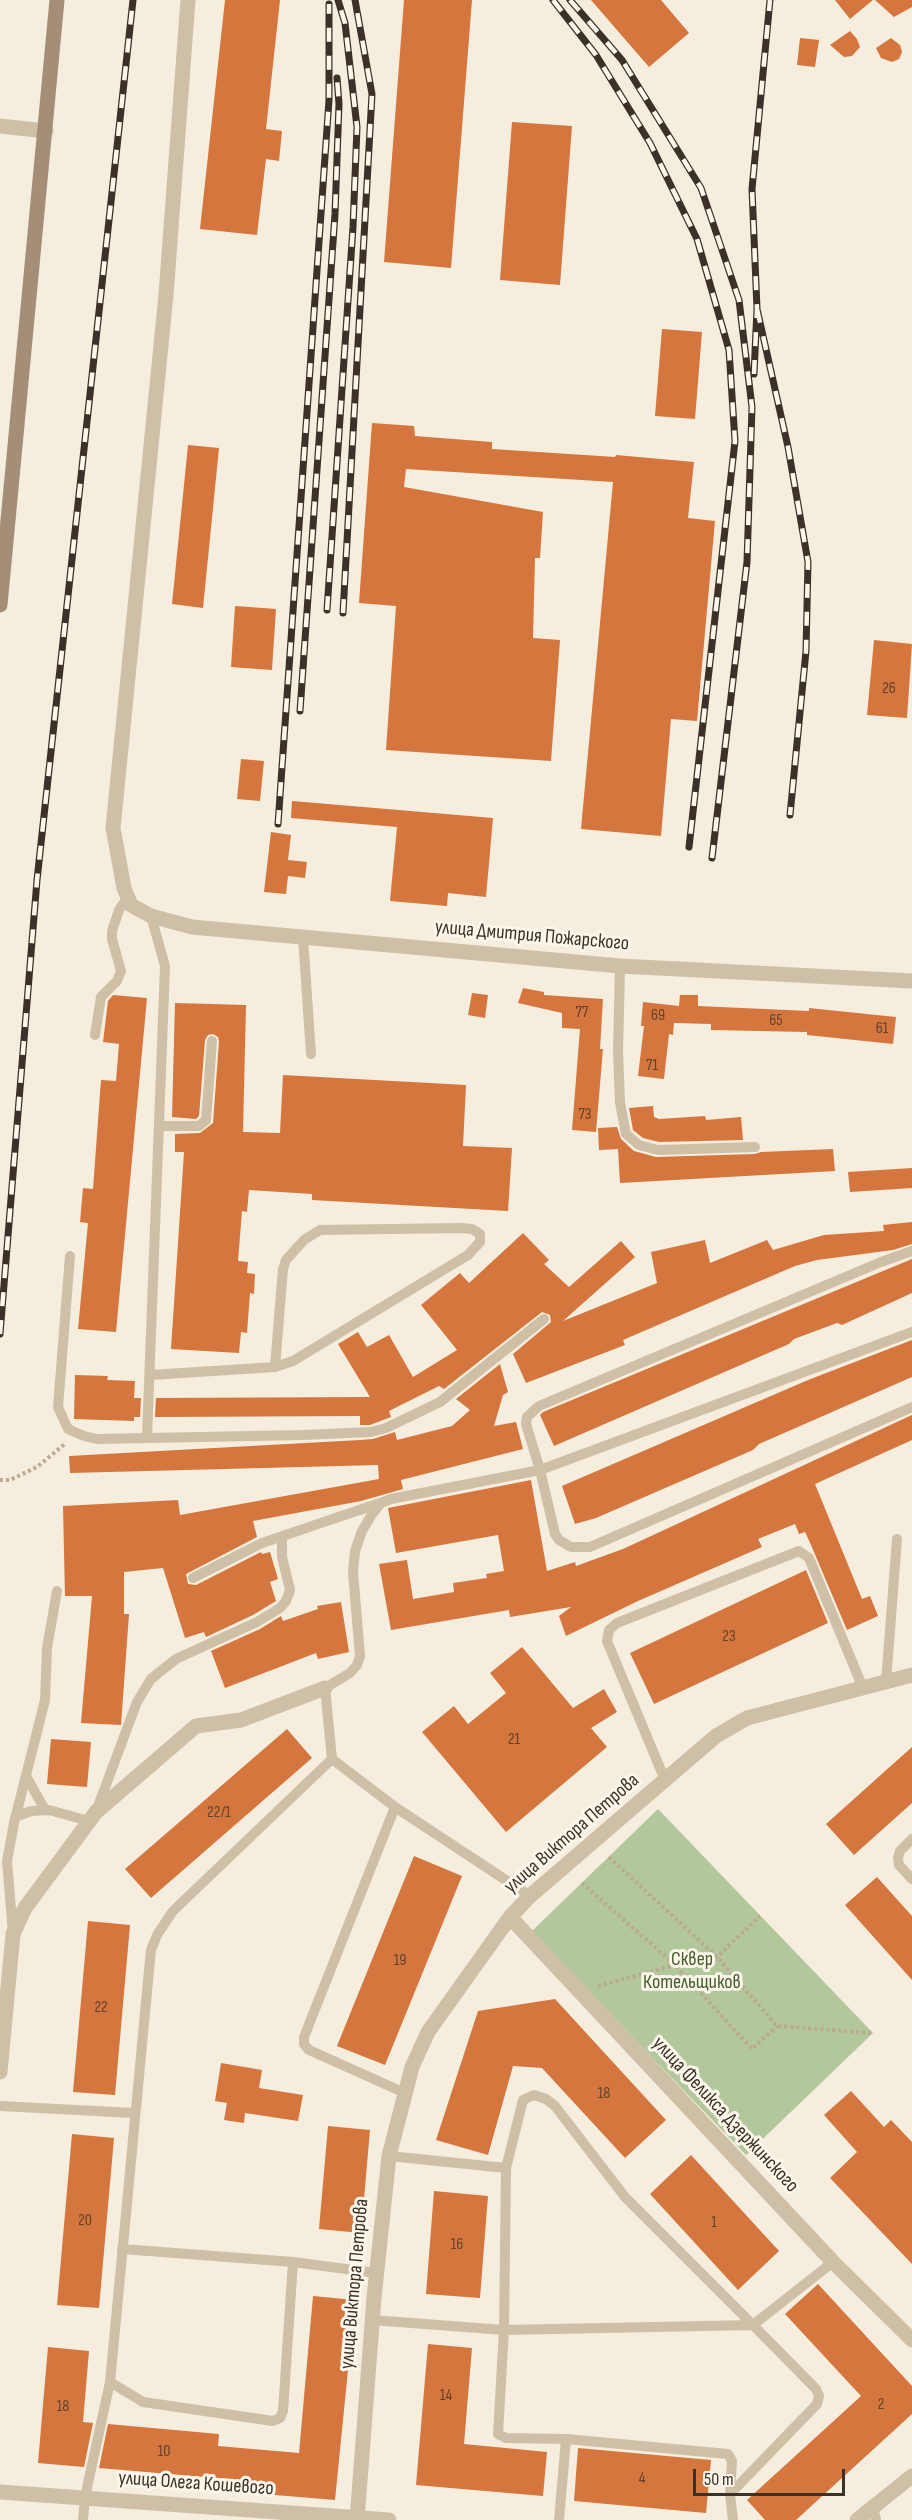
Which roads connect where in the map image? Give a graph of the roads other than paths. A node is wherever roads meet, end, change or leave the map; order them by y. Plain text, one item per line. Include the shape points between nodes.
1 (57, 0) edge
2 (188, 0) edge
3 (0, 126) edge
4 (46, 131) junction
5 (0, 605) edge
6 (127, 897) junction
7 (151, 916) junction
8 (303, 937) junction
9 (620, 966) junction
10 (912, 981) edge
11 (95, 1035) dead end
12 (212, 1041) dead end
13 (311, 1054) dead end
14 (160, 1126) junction
15 (755, 1147) dead end
16 (912, 1251) edge
17 (70, 1257) dead end
18 (544, 1319) dead end
19 (912, 1332) edge
20 (275, 1367) junction
21 (151, 1376) junction
22 (912, 1407) edge
23 (147, 1437) junction
24 (540, 1470) junction
25 (381, 1503) junction
26 (282, 1536) junction
27 (897, 1539) dead end
28 (193, 1578) dead end
29 (57, 1591) dead end
30 (912, 1675) edge
31 (886, 1682) junction
32 (325, 1688) junction
33 (863, 1688) junction
34 (332, 1759) junction
35 (26, 1776) junction
36 (665, 1780) junction
37 (395, 1807) junction
38 (45, 1809) junction
39 (92, 1816) junction
40 (15, 1817) junction
41 (912, 1839) edge
42 (912, 1879) edge
43 (530, 1896) junction
44 (510, 1917) junction
45 (13, 1934) junction
46 (0, 2072) edge
47 (405, 2093) junction
48 (0, 2106) edge
49 (134, 2113) junction
50 (388, 2156) junction
51 (506, 2168) junction
52 (122, 2249) junction
53 (293, 2262) junction
54 (833, 2262) junction
55 (376, 2273) junction
56 (372, 2320) junction
57 (753, 2325) junction
58 (504, 2330) junction
59 (912, 2340) edge
60 (110, 2382) junction
61 (566, 2439) junction
62 (912, 2476) edge
63 (0, 2492) edge
64 (730, 2494) junction
65 (85, 2497) junction
66 (874, 2513) edge
67 (263, 2515) edge
68 (357, 2518) edge
69 (83, 2520) edge
70 (389, 2520) edge
71 (559, 2520) edge
72 (733, 2520) edge
73 (857, 2520) edge

1 - 4 main road
2 - 6 street via 166,295 113,828
3 - 4 street
4 - 5 main road
6 - 7 street via 131,905
6 - 11 lane via 112,931 121,971 101,997
7 - 8 street, улица Дмитрия Пожарского via 192,927
7 - 14 lane via 165,966
8 - 9 street, улица Дмитрия Пожарского
8 - 13 lane
9 - 10 street, улица Дмитрия Пожарского
9 - 15 lane via 618,1051 626,1134 639,1145 658,1150
12 - 14 lane via 207,1115 203,1124
14 - 21 lane
16 - 24 lane via 539,1406 527,1417 526,1424
17 - 23 lane via 58,1407 68,1429 84,1436
18 - 23 lane via 440,1402 386,1428 303,1435
19 - 24 lane
20 - 20 lane via 293,1361 468,1255 480,1242 480,1234 461,1228 320,1230 312,1234 286,1260 283,1269
20 - 21 lane
21 - 23 lane
22 - 24 lane via 583,1549 565,1545 555,1534
24 - 25 lane
25 - 26 lane
25 - 32 lane via 362,1531 355,1551 360,1656 350,1673
26 - 28 lane via 234,1555
26 - 39 lane via 282,1557 290,1590 286,1601 256,1622 177,1659 151,1678 137,1702
27 - 31 lane
29 - 35 lane via 47,1648 45,1700
30 - 31 street, улица Виктора Петрова
31 - 33 street, улица Виктора Петрова
32 - 34 lane
32 - 39 street via 240,1720 196,1726
33 - 36 street, улица Виктора Петрова via 747,1718 716,1736
33 - 36 lane via 809,1558 799,1551 617,1623 609,1630 607,1641
34 - 37 lane
34 - 49 lane via 173,1911 157,1935 148,1967
35 - 38 lane
35 - 40 lane
36 - 43 street, улица Виктора Петрова
37 - 43 lane
37 - 47 lane via 303,2037 309,2050
38 - 39 lane
38 - 40 lane
39 - 45 street via 25,1908
40 - 45 lane via 8,1861
41 - 42 lane via 898,1858 899,1865
43 - 44 street, улица Виктора Петрова
44 - 47 street, улица Виктора Петрова via 428,2032
44 - 54 street, улица Феликса Дзержинского
45 - 46 street
47 - 50 street, улица Виктора Петрова
48 - 49 lane
49 - 52 lane
50 - 51 lane
50 - 55 street, улица Виктора Петрова
51 - 57 lane via 523,2100 534,2095 552,2102 625,2197
51 - 58 lane
52 - 53 lane
52 - 60 lane
53 - 55 lane
53 - 60 lane via 280,2418 273,2421 143,2402
54 - 57 lane
54 - 59 street, улица Феликса Дзержинского
55 - 56 street, улица Виктора Петрова
56 - 58 lane
56 - 68 street, улица Виктора Петрова
57 - 58 lane
57 - 64 lane via 819,2396 817,2404
58 - 61 lane via 498,2434 506,2438
60 - 65 lane
61 - 64 lane via 728,2454 732,2461
61 - 71 lane
62 - 66 street
63 - 65 street, улица Олега Кошевого
64 - 72 lane
65 - 67 street, улица Олега Кошевого
65 - 69 lane
66 - 73 street
67 - 68 street, улица Олега Кошевого
68 - 70 street, улица Олега Кошевого

